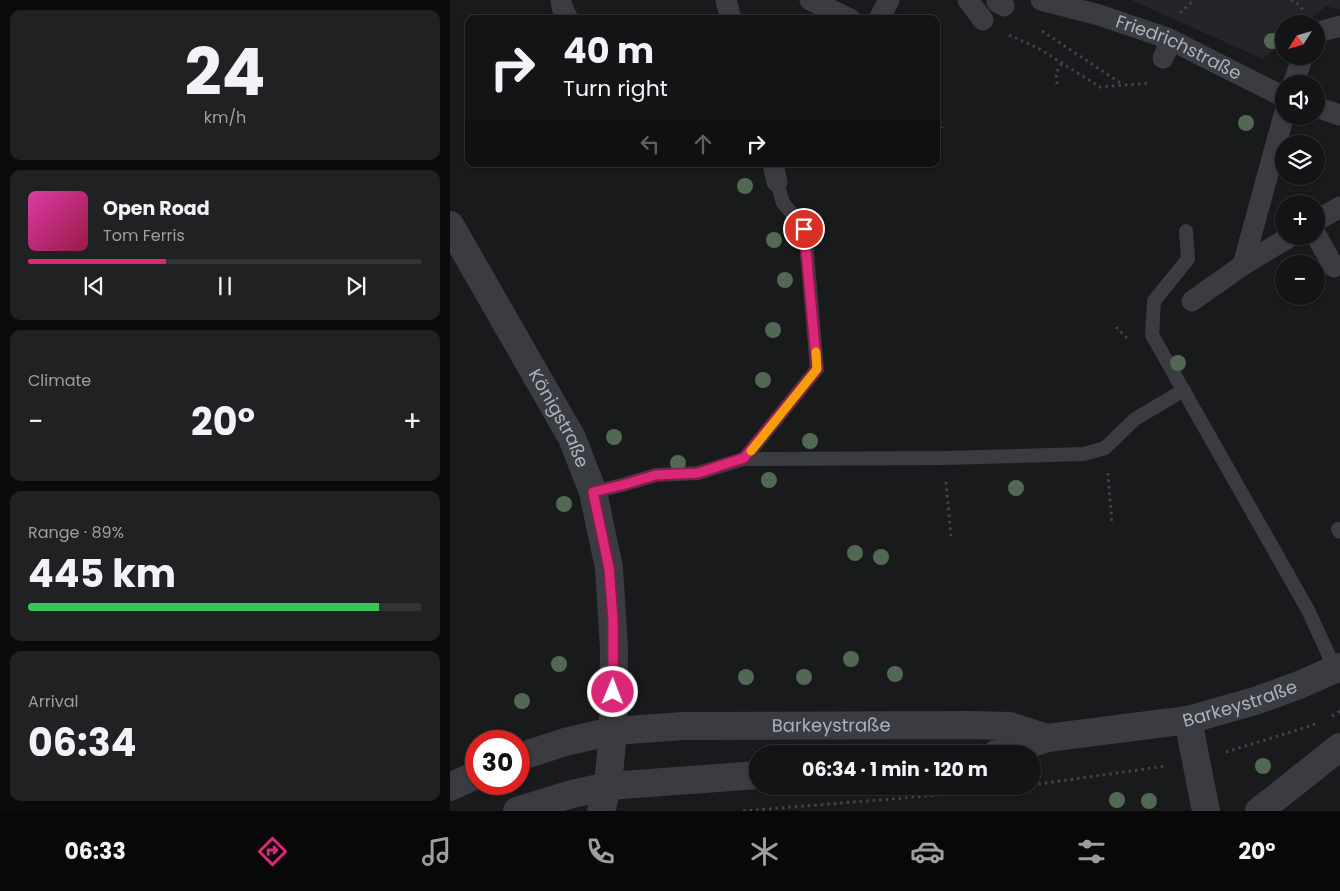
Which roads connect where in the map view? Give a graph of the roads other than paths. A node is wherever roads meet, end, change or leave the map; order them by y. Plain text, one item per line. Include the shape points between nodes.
1 (561, 0) edge
2 (726, 0) edge
3 (810, 0) edge
4 (889, 0) edge
5 (968, 0) edge
6 (1044, 1) edge
7 (1095, 7) edge
8 (566, 15) edge
9 (730, 15) edge
10 (842, 15) edge
11 (880, 15) edge
12 (983, 20) dead end
13 (1275, 93) edge
14 (1325, 110) edge
15 (1340, 115) edge
16 (1281, 125) edge
17 (775, 173) edge
18 (1340, 207) edge
19 (1325, 216) edge
20 (450, 225) edge
21 (1186, 231) dead end
22 (1276, 245) edge
23 (1321, 245) edge
24 (1242, 265) junction
25 (1334, 267) dead end
26 (1192, 301) dead end
27 (1184, 390) junction
28 (744, 458) junction
29 (593, 492) junction
30 (1338, 668) edge
31 (1188, 720) junction
32 (613, 731) junction
33 (1048, 738) junction
34 (1026, 745) edge
35 (1340, 747) edge
36 (530, 753) edge
37 (749, 776) edge
38 (465, 780) edge
39 (450, 787) edge
40 (605, 799) edge
41 (517, 811) edge
42 (1206, 811) edge
43 (1259, 811) edge

1 - 8 street
2 - 9 street
3 - 10 street
4 - 11 street
5 - 12 street
6 - 7 street, Friedrichstraße
7 - 13 street, Friedrichstraße
14 - 15 street
16 - 24 street
17 - 28 lane via 783,203 804,229 817,369
18 - 19 street
20 - 29 street, Königstraße via 572,438
21 - 27 lane via 1188,259 1154,301 1152,335
22 - 24 street
23 - 25 street
24 - 26 street
27 - 28 lane via 1135,419 1105,448 1084,454
27 - 30 lane
28 - 29 lane via 698,473 656,475
29 - 32 street, Königstraße via 609,568 614,648
30 - 31 street, Barkeystraße via 1255,701
31 - 33 street, Barkeystraße
31 - 42 street
32 - 33 street, Barkeystraße via 703,725 970,725 1010,726
32 - 36 street, Barkeystraße
32 - 40 street, Königstraße
33 - 34 street, Barkeystraße
35 - 43 street
37 - 40 street
38 - 39 street
40 - 41 street via 572,794

